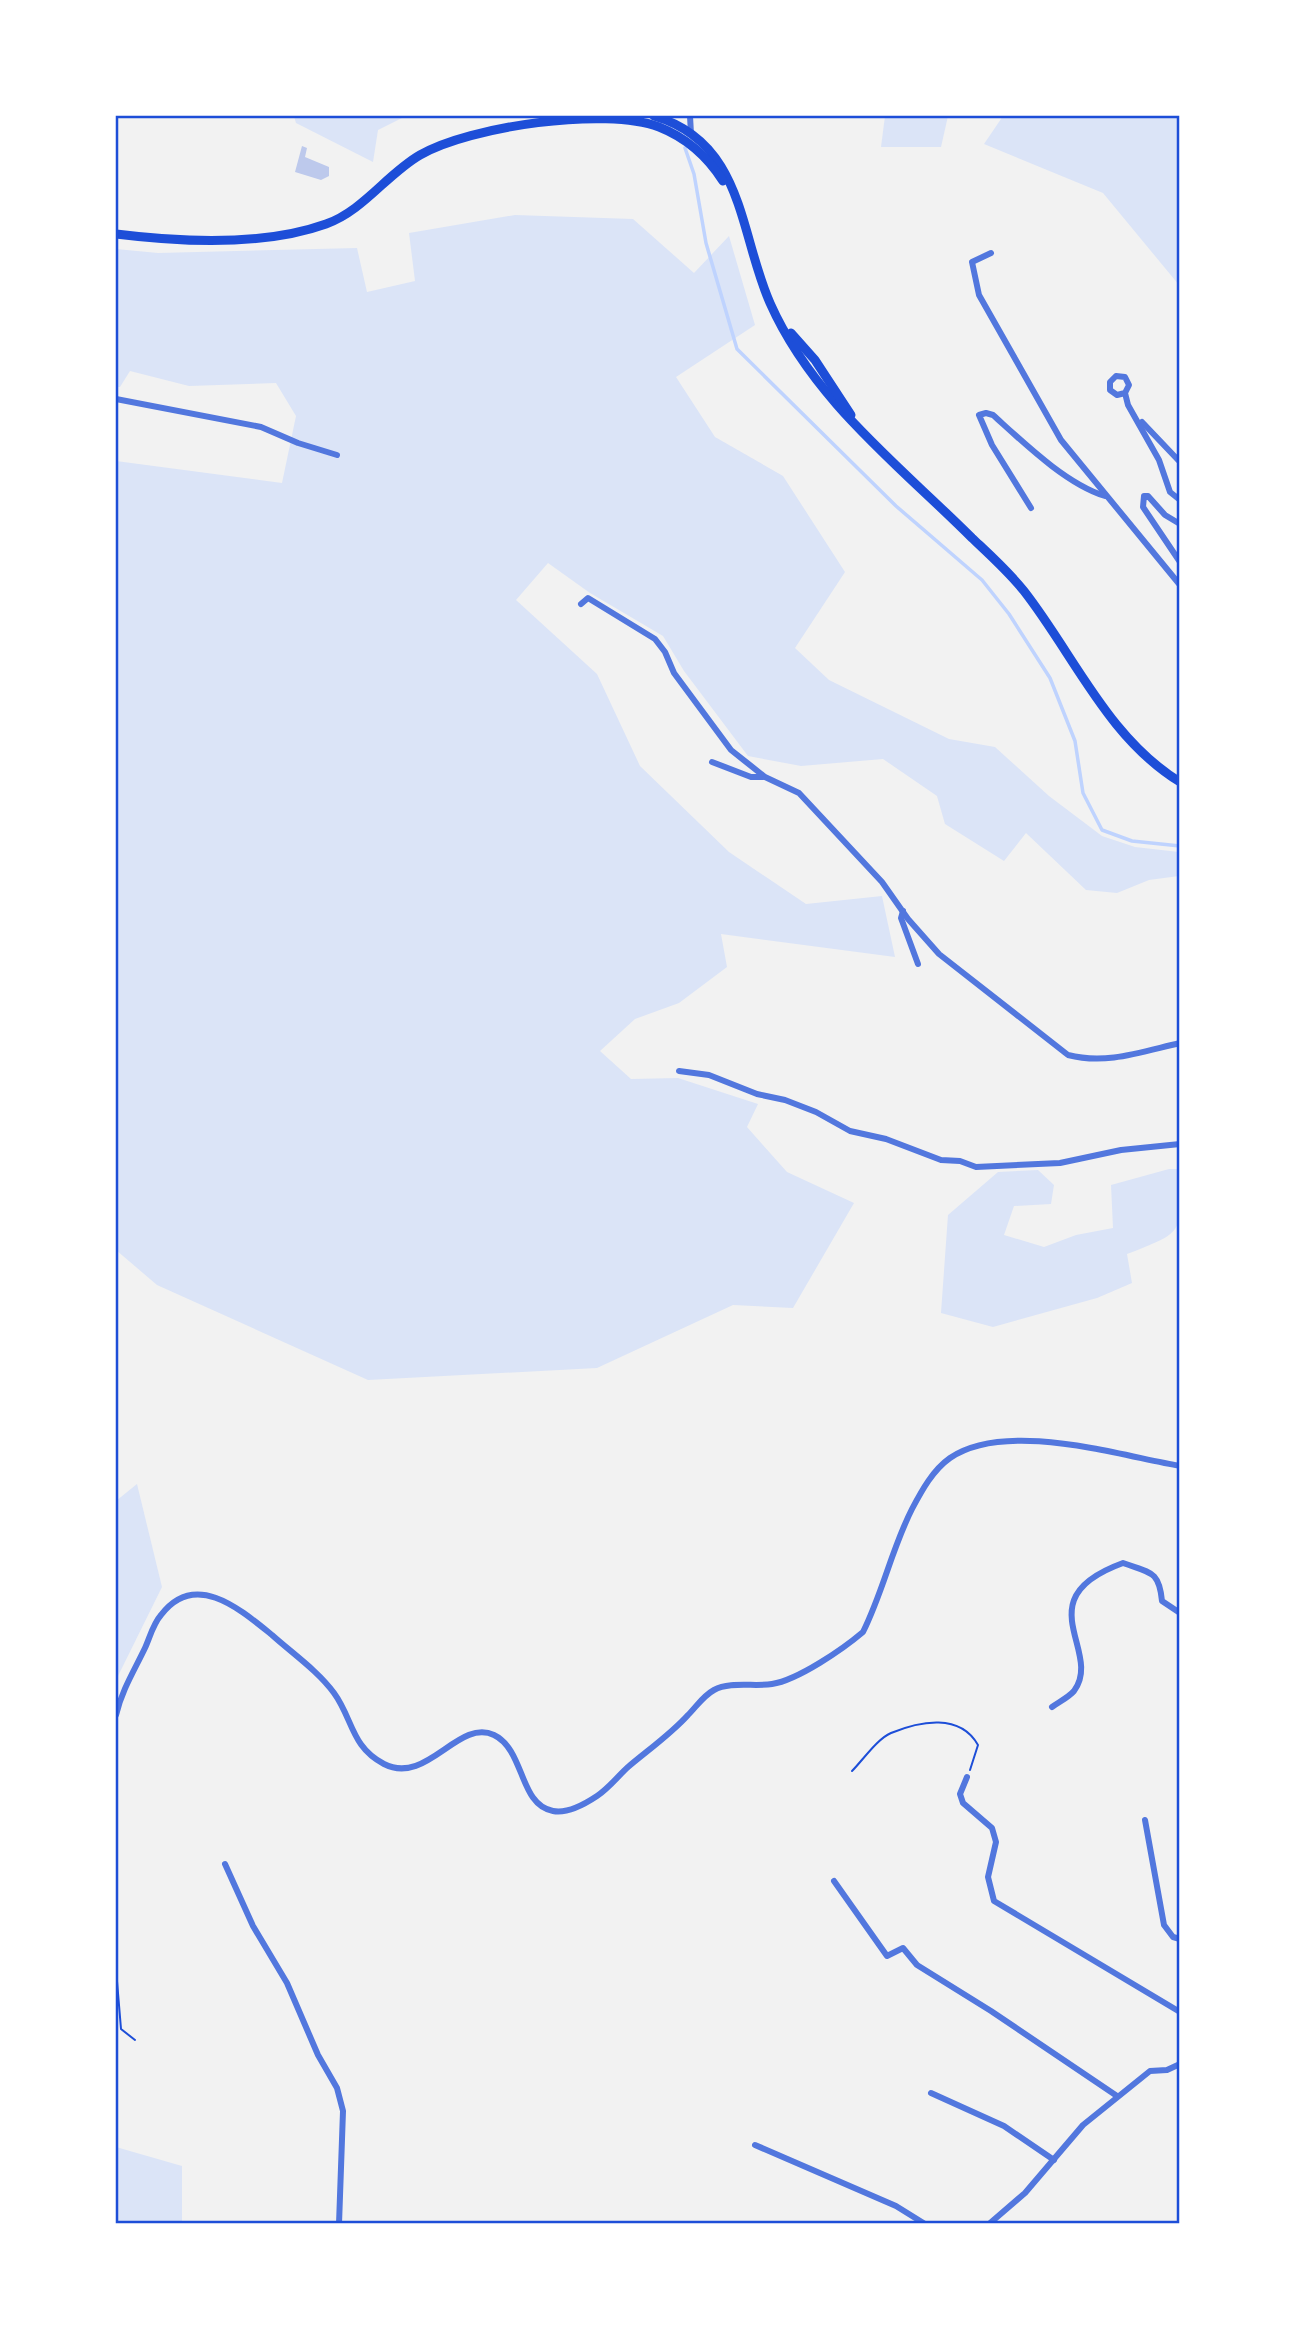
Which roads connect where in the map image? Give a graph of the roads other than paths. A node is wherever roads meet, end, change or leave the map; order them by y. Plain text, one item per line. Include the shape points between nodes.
1 (594, 116) edge
2 (653, 116) edge
3 (690, 116) edge
4 (584, 119) junction
5 (672, 119) edge
6 (691, 134) junction
7 (740, 207) junction
8 (116, 234) edge
9 (992, 253) dead end
10 (1125, 393) dead end
11 (116, 399) edge
12 (1138, 419) junction
13 (337, 455) dead end
14 (1180, 462) edge
15 (1107, 496) junction
16 (1180, 500) edge
17 (1031, 508) dead end
18 (1180, 524) edge
19 (1180, 562) edge
20 (1180, 585) edge
21 (581, 604) dead end
22 (712, 762) dead end
23 (765, 777) junction
24 (1180, 782) edge
25 (903, 911) junction
26 (918, 964) dead end
27 (1180, 1043) edge
28 (679, 1071) dead end
29 (1180, 1144) edge
30 (1180, 1466) edge
31 (1180, 1613) edge
32 (1052, 1707) dead end
33 (116, 1715) edge
34 (967, 1777) road end
35 (1144, 1820) dead end
36 (225, 1864) dead end
37 (834, 1881) dead end
38 (1180, 1938) edge
39 (1180, 2012) edge
40 (1180, 2064) edge
41 (931, 2093) dead end
42 (1117, 2096) junction
43 (755, 2145) dead end
44 (1054, 2160) junction
45 (339, 2224) edge
46 (925, 2224) edge
47 (989, 2224) edge

1 - 4 main road
2 - 5 main road
3 - 6 street
4 - 7 main road via 636,121 684,140 706,157
4 - 8 main road via 526,124 444,144 421,154 330,223 301,232 153,239
5 - 6 main road
6 - 7 main road via 711,151
7 - 24 main road via 779,320 820,366 854,423 1011,576 1128,738
9 - 15 street via 972,262 979,295 1061,440
10 - 12 street
11 - 13 street via 261,427
12 - 14 street
12 - 16 street via 1170,492
15 - 17 street via 1092,492 1038,456 993,415 979,415
15 - 20 street
18 - 19 street via 1144,496 1143,507
21 - 23 street via 587,598 655,639 674,674 731,750
22 - 23 street via 751,777
23 - 25 street via 799,793 819,812
25 - 26 street via 901,918
25 - 27 street via 939,954 1068,1055 1112,1059
28 - 29 street via 709,1075 816,1112 850,1132 976,1167 1060,1163
30 - 33 street via 1030,1440 987,1444 953,1457 935,1470 912,1509 863,1632 775,1684 718,1688 705,1695 599,1795 570,1810 552,1811 541,1805 524,1784 509,1744 493,1734 477,1732 410,1770 386,1766 349,1730 334,1694 320,1679 237,1606 214,1596 191,1593 172,1602 159,1617 123,1688
31 - 32 street via 1162,1601 1156,1575 1123,1563 1096,1573 1072,1603 1070,1613 1080,1662 1078,1683
34 - 39 street via 960,1794 963,1803 992,1828 996,1842 988,1877 994,1901
35 - 38 street via 1164,1925 1173,1937
36 - 45 street via 337,2088 343,2112
37 - 42 street via 887,1956 903,1948 917,1965
40 - 42 street via 1150,2071
41 - 44 street via 1004,2126
42 - 44 street via 1083,2125
43 - 46 street via 895,2206
44 - 47 street

